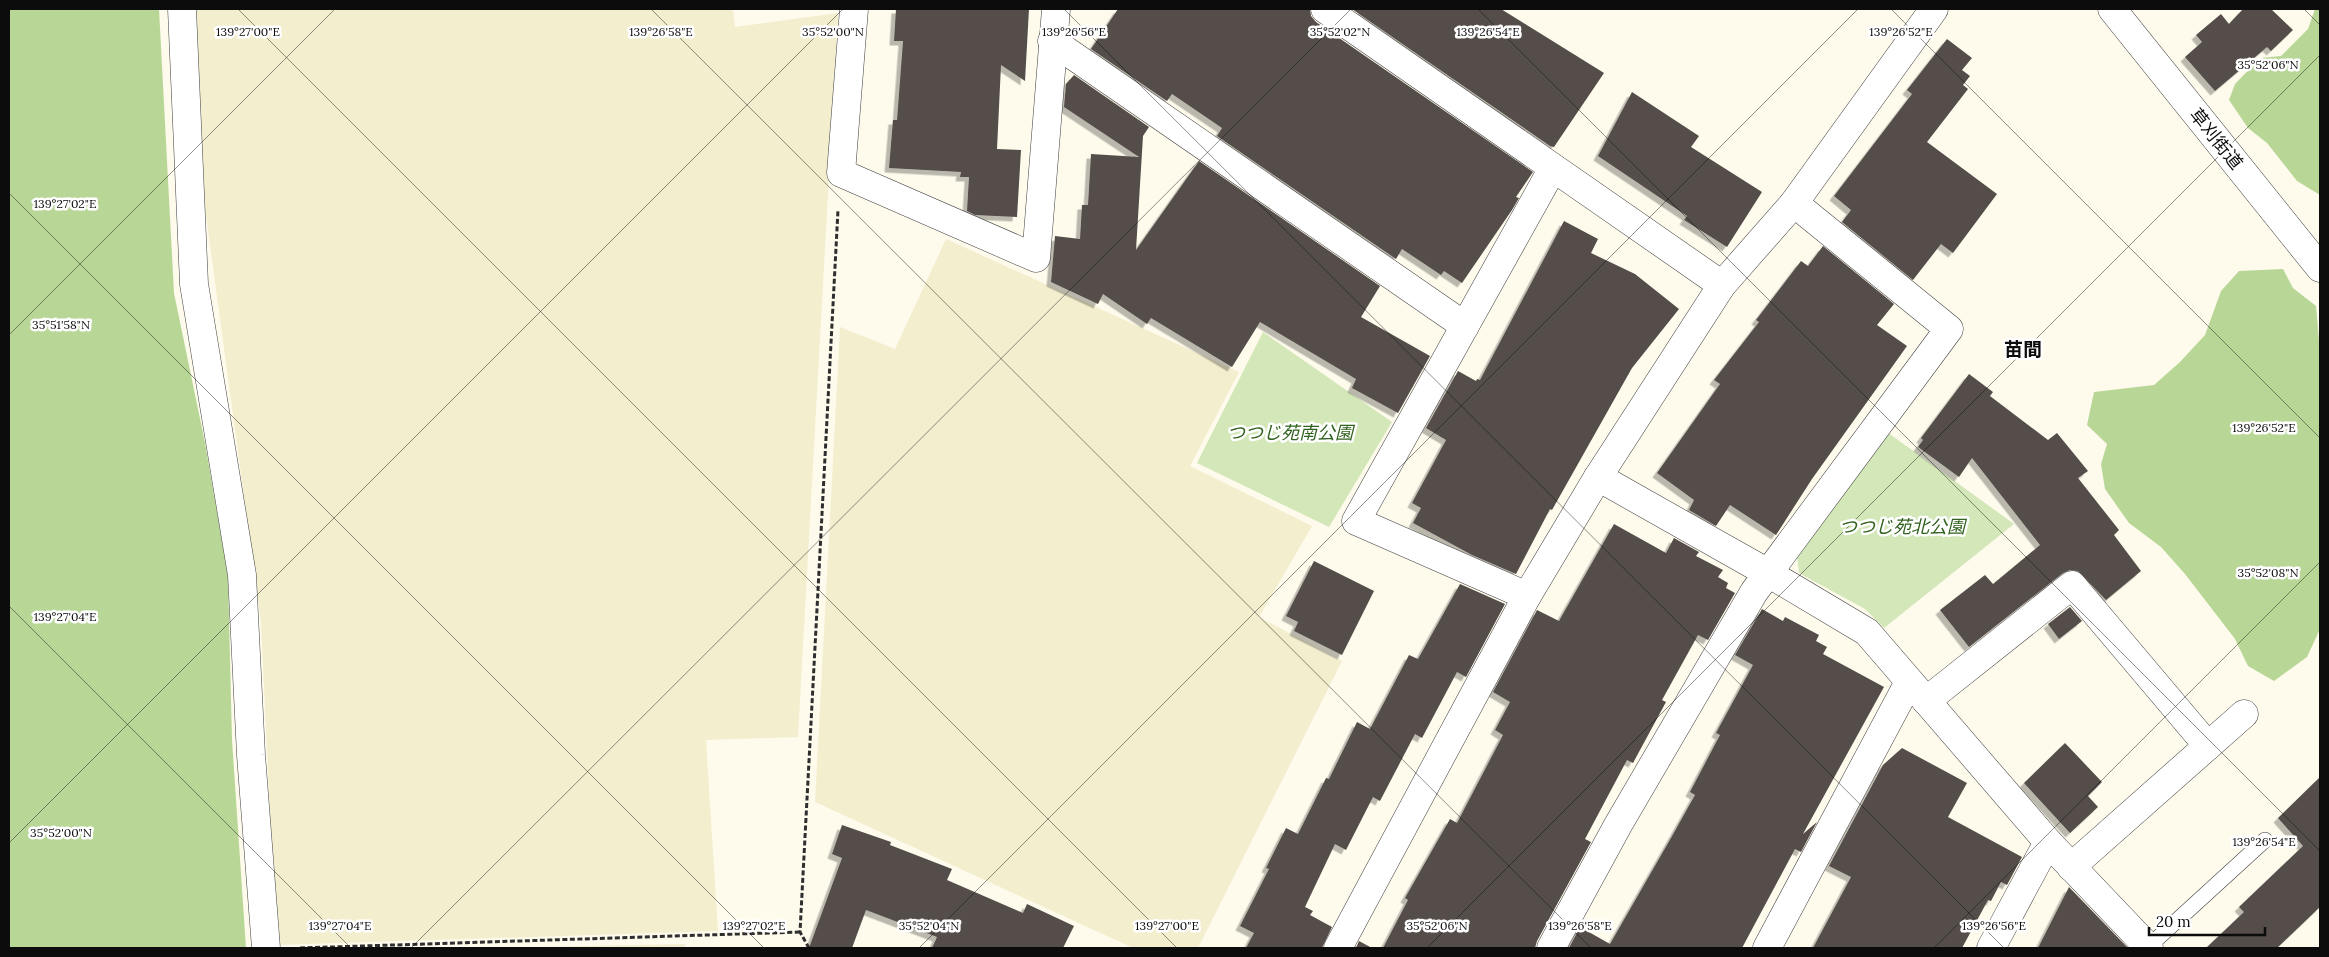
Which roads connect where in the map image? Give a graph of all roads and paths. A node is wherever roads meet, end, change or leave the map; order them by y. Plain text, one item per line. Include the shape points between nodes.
1 (182, 9) edge
2 (854, 9) edge
3 (1056, 9) edge
4 (1325, 9) edge
5 (1934, 9) edge
6 (2112, 9) edge
7 (1052, 41) junction
8 (1553, 168) junction
9 (841, 173) junction
10 (1794, 203) junction
11 (2320, 268) edge
12 (1722, 285) junction
13 (1466, 326) junction
14 (1598, 477) junction
15 (1768, 573) junction
16 (1527, 596) junction
17 (1917, 692) junction
18 (2244, 714) dead end
19 (2208, 746) junction
20 (2265, 840) dead end
21 (2048, 842) junction
22 (2071, 868) junction
23 (800, 932) junction
24 (266, 948) edge
25 (300, 948) edge
26 (809, 948) edge
27 (1338, 948) edge
28 (1551, 948) edge
29 (1767, 948) edge
30 (1991, 948) edge
31 (2149, 948) edge

1 - 24 street via 194,284 242,575 251,755
2 - 9 street
3 - 7 street
4 - 8 street
5 - 10 street
6 - 11 street, 草刈街道
7 - 9 street via 1036,258
7 - 13 street
8 - 12 street
8 - 13 street
9 - 23 path
10 - 12 street
10 - 15 street via 1948,329
12 - 14 street
13 - 16 street via 1356,521
14 - 15 street
14 - 16 street
15 - 17 street via 1867,632
15 - 28 street via 1618,825
16 - 27 street
17 - 19 street via 2072,585
17 - 21 street
17 - 29 street
18 - 19 street
19 - 22 street
20 - 31 lane
21 - 22 street
21 - 30 street
22 - 31 street
23 - 25 path
23 - 26 path

